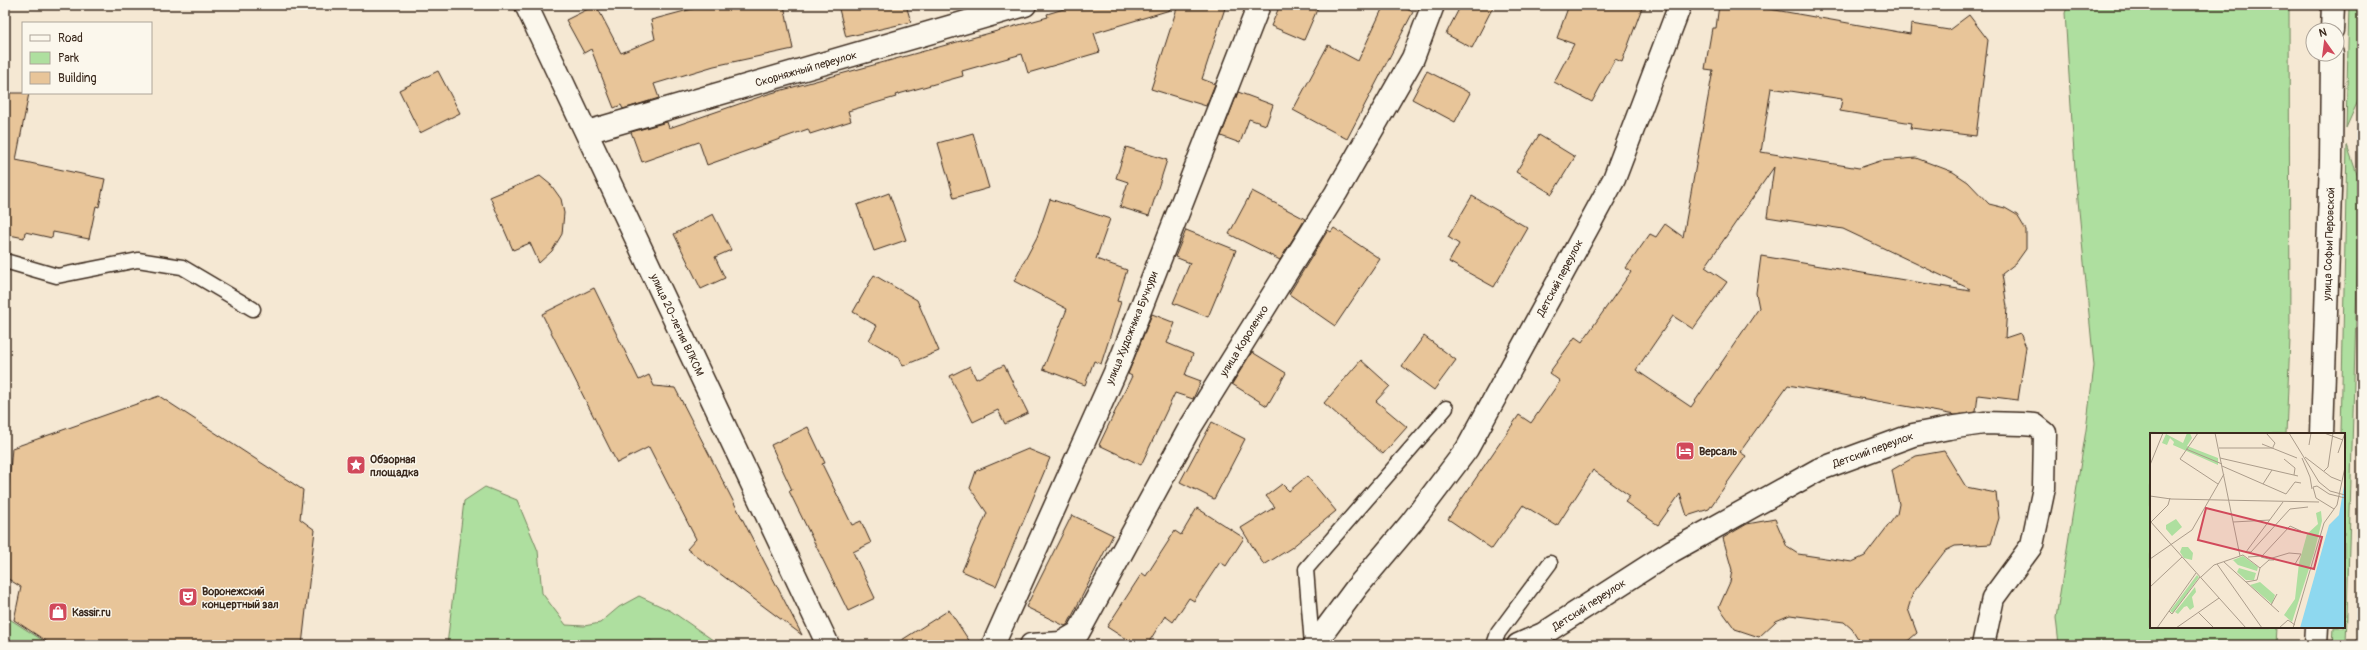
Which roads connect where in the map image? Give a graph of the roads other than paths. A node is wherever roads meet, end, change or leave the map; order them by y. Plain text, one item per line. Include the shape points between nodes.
1 (526, 5) edge
2 (1025, 5) edge
3 (1259, 5) edge
4 (1433, 5) edge
5 (1680, 5) edge
6 (2333, 5) edge
7 (2332, 22) edge
8 (2332, 62) edge
9 (587, 132) junction
10 (5, 261) edge
11 (253, 309) dead end
12 (1446, 408) dead end
13 (2322, 433) edge
14 (1550, 563) dead end
15 (2316, 628) edge
16 (828, 645) edge
17 (992, 645) edge
18 (1031, 645) edge
19 (1313, 645) edge
20 (1494, 645) edge
21 (1518, 645) edge
22 (1983, 645) edge
23 (2316, 645) edge

1 - 9 street, улица 20-летия ВЛКСМ
2 - 9 street, Скорняжный переулок
3 - 17 street, улица Художника Бучкури via 1121,359
4 - 18 street, улица Короленко via 1413,58 1336,193 1188,431 1078,633 1061,643
5 - 19 street, Детский переулок via 1614,179 1467,449
6 - 7 street
8 - 13 street, улица Софьи Перовской via 2332,160
9 - 16 street, улица 20-летия ВЛКСМ
10 - 11 lane via 57,276 138,260 182,268
12 - 19 lane via 1306,569
14 - 20 lane via 1498,633
15 - 23 street
21 - 22 street, Детский переулок via 1543,634 1672,551 1818,470 1913,435 1984,423 2035,425 2045,433 2044,488 2032,545 1993,598

